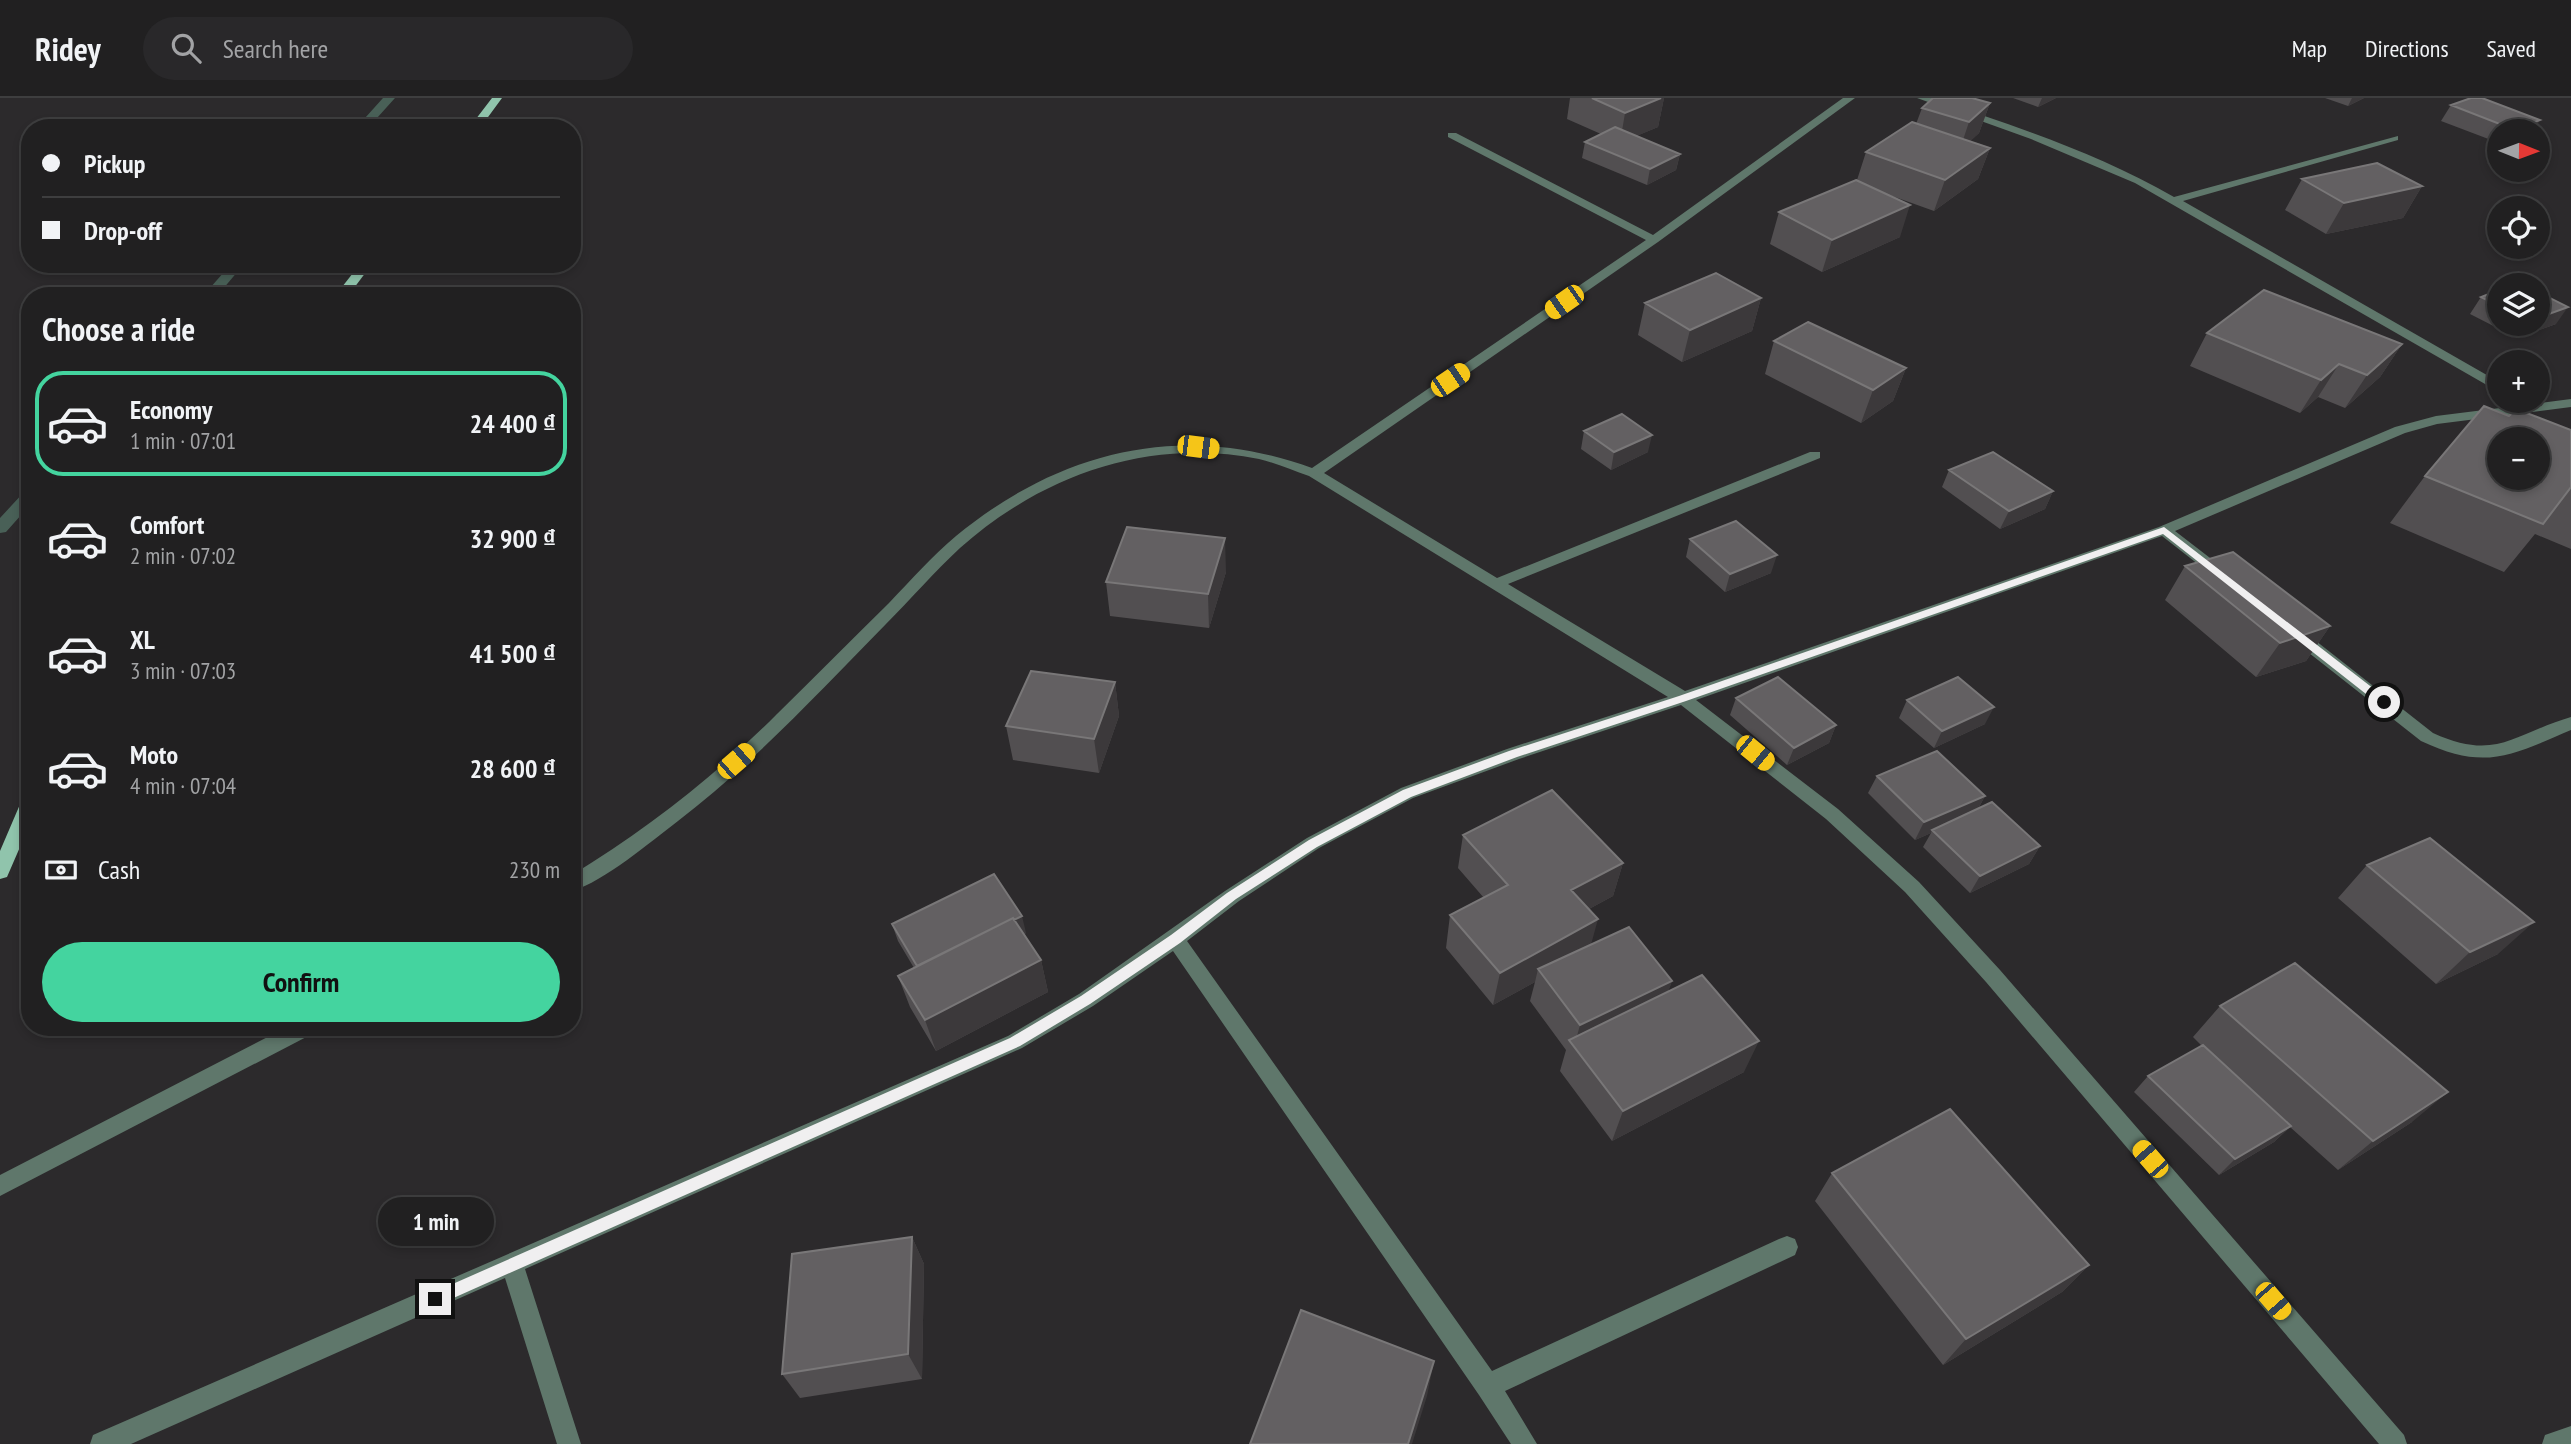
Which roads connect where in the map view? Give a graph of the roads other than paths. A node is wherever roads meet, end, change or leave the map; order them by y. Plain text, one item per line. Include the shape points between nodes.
1 (497, 98) edge
2 (1850, 98) edge
3 (1922, 98) edge
4 (481, 119) edge
5 (1452, 135) dead end
6 (2394, 138) dead end
7 (2175, 200) junction
8 (1654, 240) junction
9 (359, 273) edge
10 (348, 287) edge
11 (2487, 381) edge
12 (2550, 403) edge
13 (2571, 403) edge
14 (2487, 412) edge
15 (1815, 455) dead end
16 (1314, 473) junction
17 (2164, 530) junction
18 (2230, 582) edge
19 (1495, 584) junction
20 (2285, 625) edge
21 (1683, 698) junction
22 (2571, 723) edge
23 (21, 823) edge
24 (0, 872) edge
25 (581, 878) edge
26 (1175, 939) junction
27 (290, 1036) edge
28 (0, 1186) edge
29 (1787, 1247) dead end
30 (512, 1265) junction
31 (1488, 1386) junction
32 (2571, 1438) edge
33 (102, 1444) edge
34 (569, 1444) edge
35 (1525, 1444) edge
36 (2395, 1444) edge
37 (2554, 1444) edge

1 - 4 main road
2 - 8 street
3 - 7 street via 2089,159
5 - 8 street
6 - 7 street
7 - 11 street
8 - 16 street
9 - 10 main road
12 - 13 street
14 - 17 street via 2400,430
15 - 19 street
16 - 19 street
16 - 25 street via 1259,454 1198,447 1139,451 1049,480 962,539 777,724 715,779
17 - 18 street
17 - 21 street
19 - 21 street
20 - 22 street via 2445,747 2497,753
21 - 26 street via 1407,793 1313,844
21 - 36 street via 1832,814 1912,887
23 - 24 main road
26 - 30 street via 1015,1042
26 - 31 street
27 - 28 street
29 - 31 street
30 - 33 street
30 - 34 street
31 - 35 street
32 - 37 street

